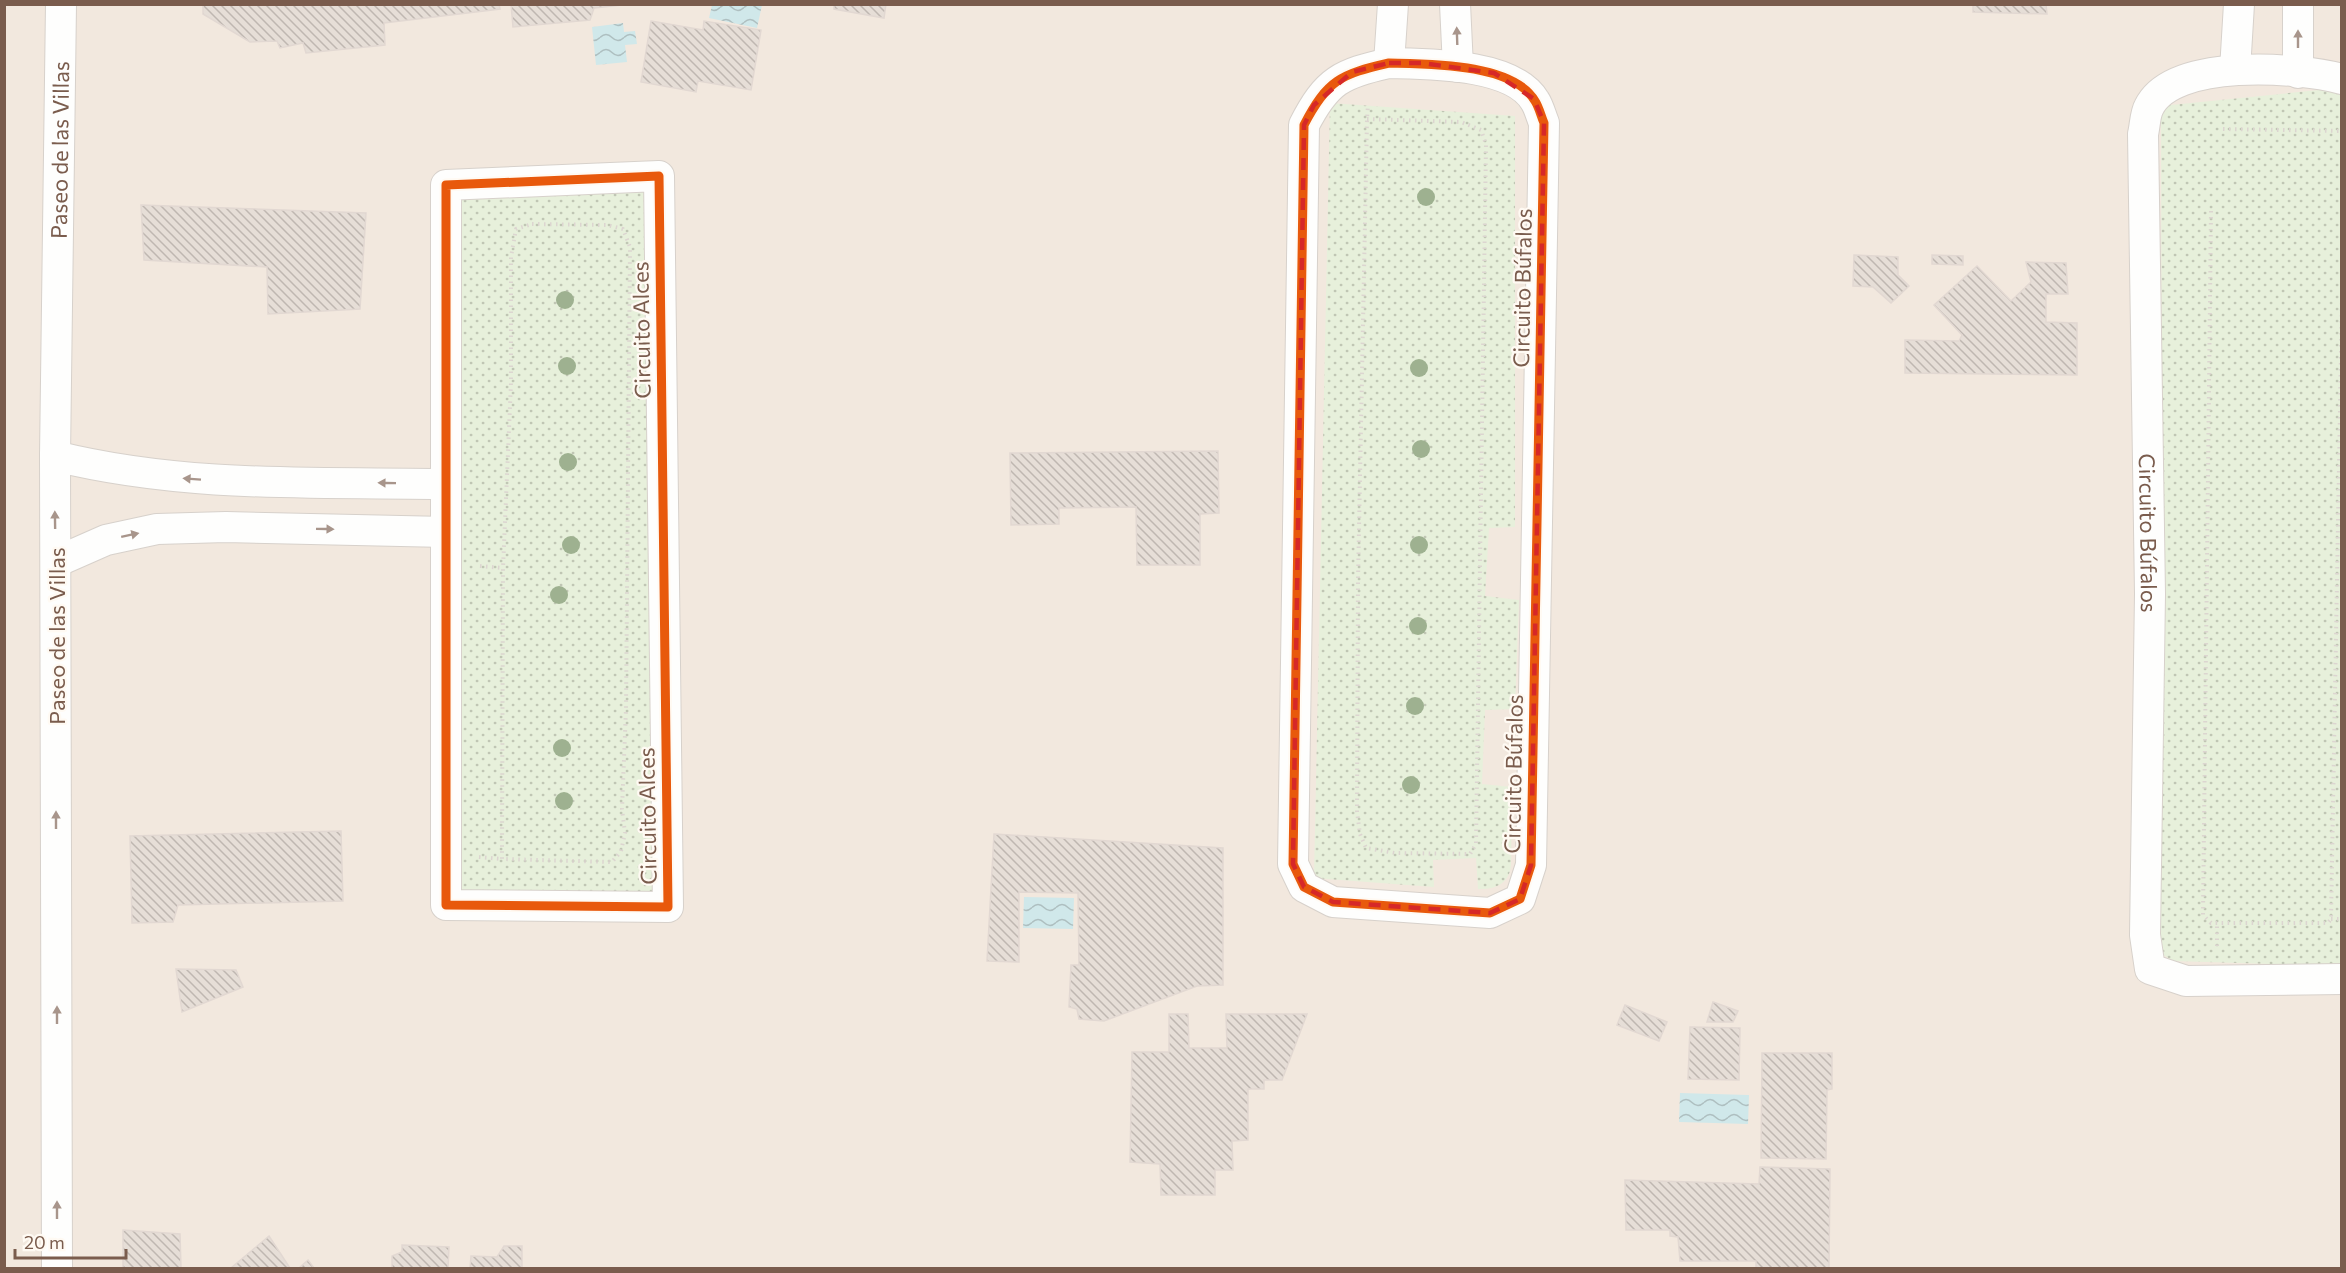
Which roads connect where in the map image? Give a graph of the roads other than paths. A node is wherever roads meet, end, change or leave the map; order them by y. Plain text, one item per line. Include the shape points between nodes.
1 (61, 4) edge
2 (1393, 4) edge
3 (1455, 4) edge
4 (2239, 4) edge
5 (2298, 4) edge
6 (1379, 66) junction
7 (1458, 67) junction
8 (2235, 70) junction
9 (2298, 73) junction
10 (2342, 79) edge
11 (55, 456) junction
12 (225, 481) junction
13 (446, 484) junction
14 (226, 527) junction
15 (446, 532) junction
16 (56, 562) junction
17 (2342, 979) edge
18 (57, 1269) edge

1 - 11 street, Paseo de las Villas
2 - 6 street
7 -> 3 street
4 - 8 street
9 -> 5 street
6 - 7 street, Circuito Búfalos
6 - 7 street, Circuito Búfalos via 1352,72 1327,90 1304,125 1293,864 1304,886 1333,902 1490,913 1520,899 1531,865 1544,123 1534,99 1515,83 1494,73
8 - 9 street, Circuito Búfalos
8 - 17 street, Circuito Búfalos via 2195,76 2168,86 2149,106 2144,134 2150,594 2145,935 2150,969 2186,981
9 - 10 street, Circuito Búfalos
12 -> 11 street via 134,473
16 -> 11 street, Paseo de las Villas
13 -> 12 street
12 - 14 street
13 - 15 street, Circuito Alces
13 - 15 street, Circuito Alces via 446,185 659,176 668,907 446,905
14 -> 15 street
16 -> 14 street via 106,540 157,530
18 -> 16 street, Paseo de las Villas

